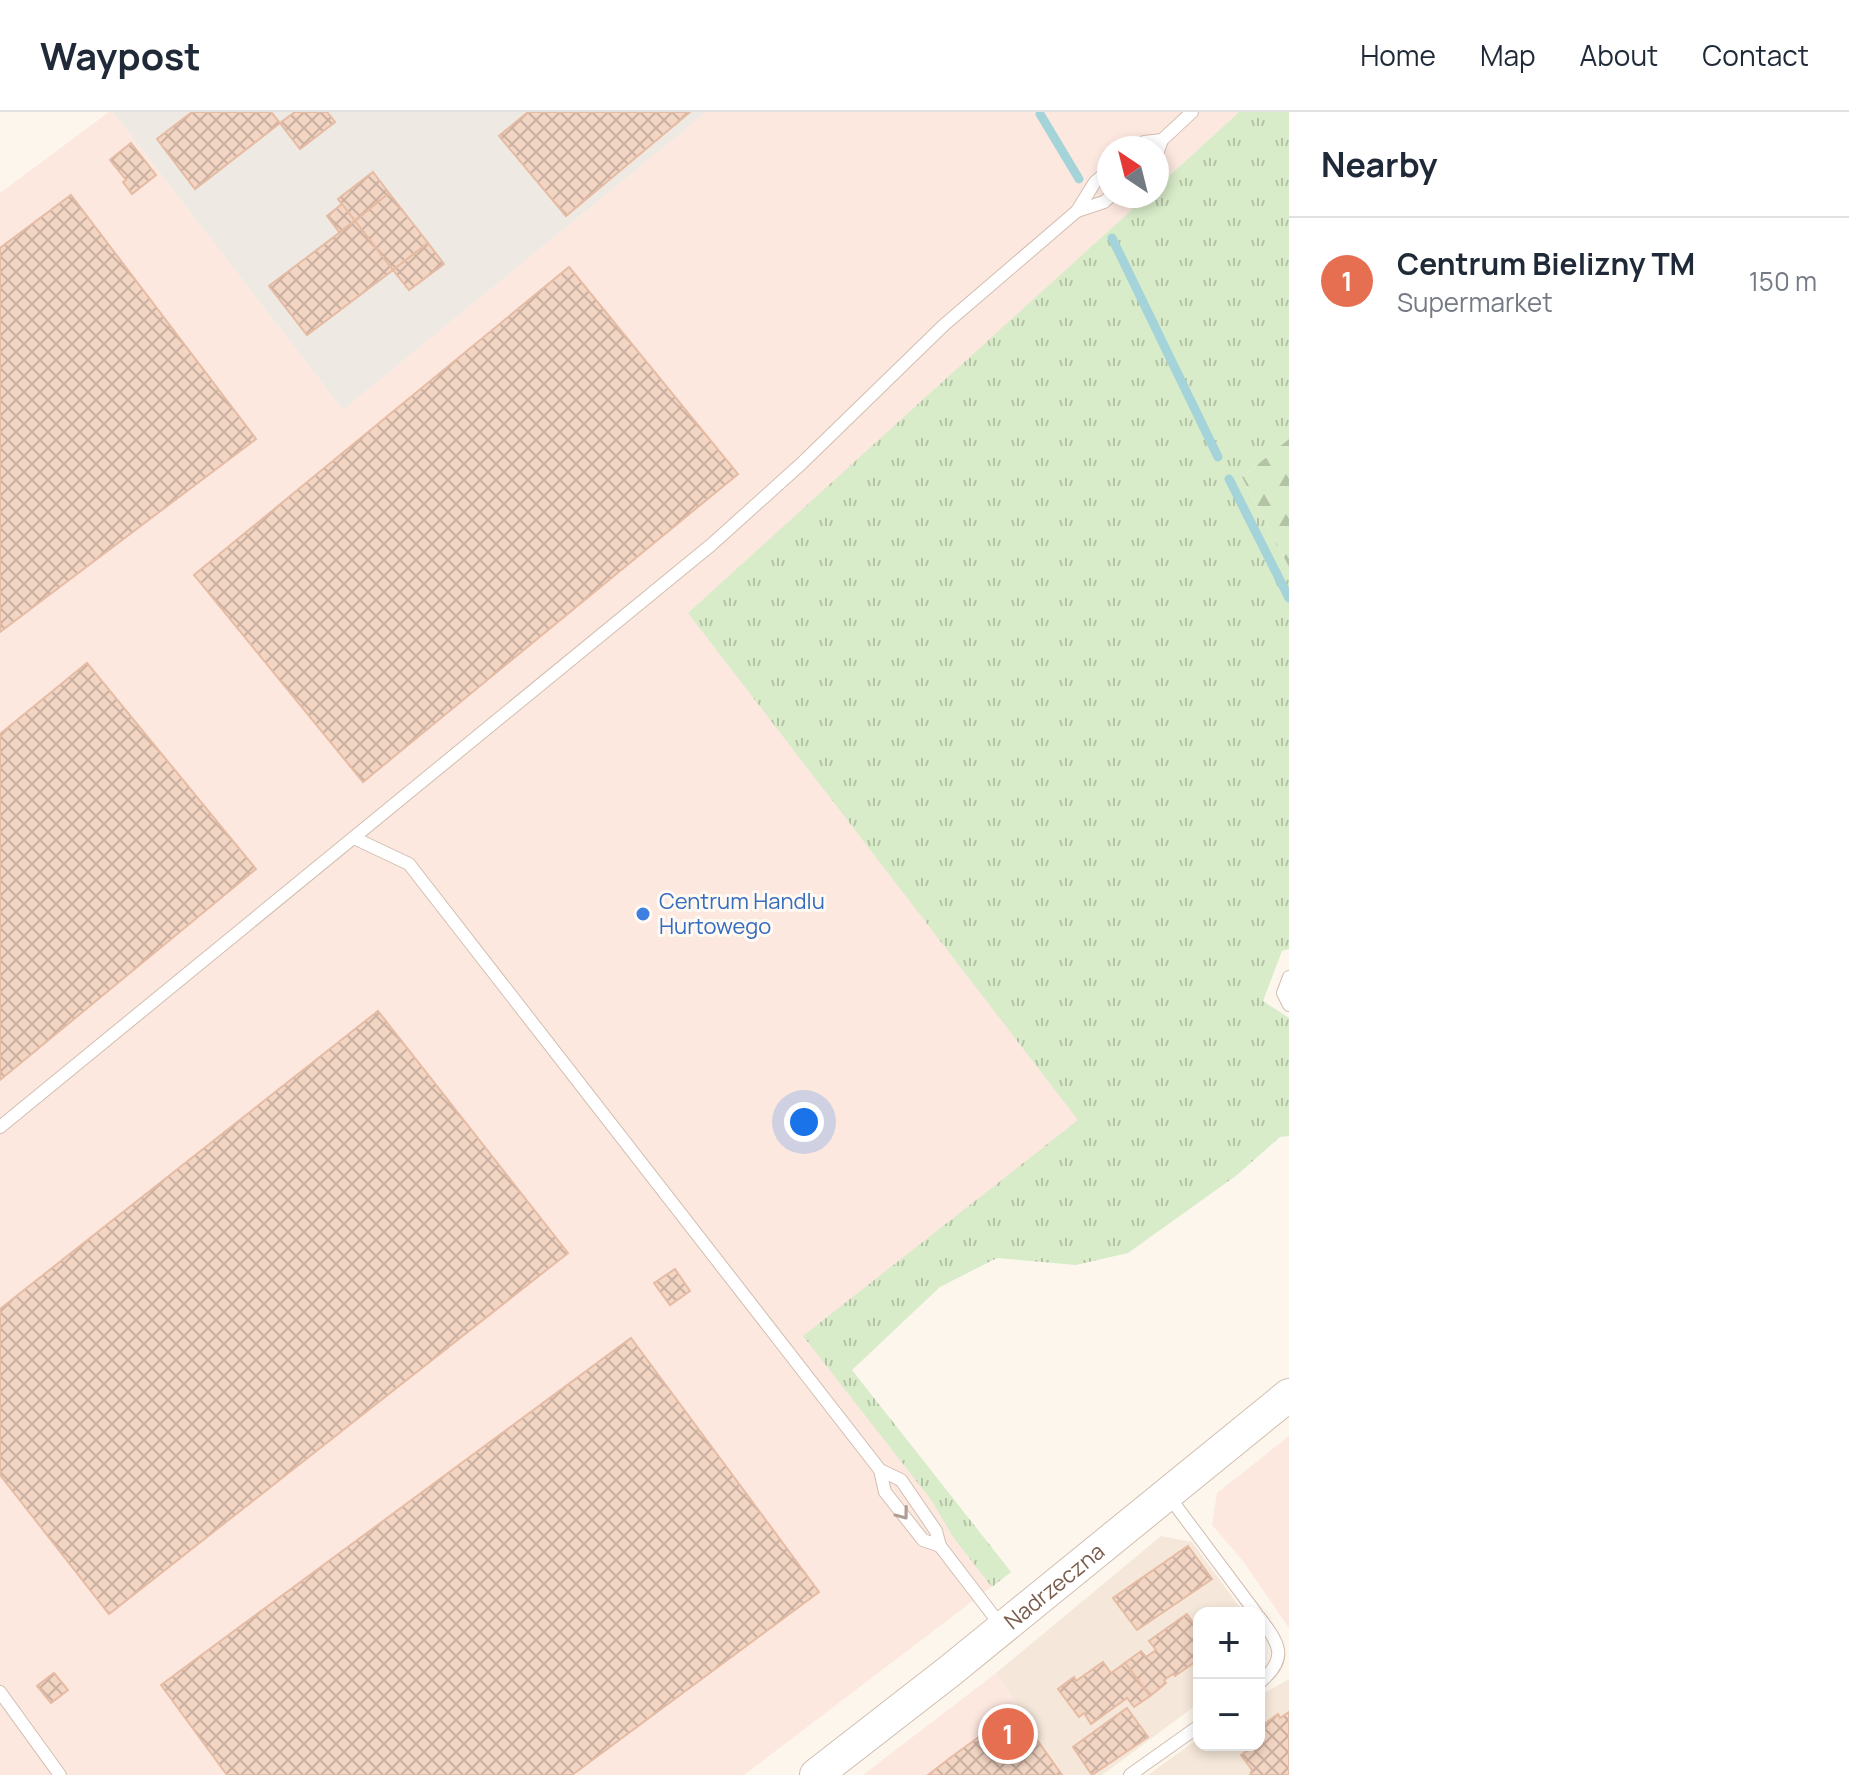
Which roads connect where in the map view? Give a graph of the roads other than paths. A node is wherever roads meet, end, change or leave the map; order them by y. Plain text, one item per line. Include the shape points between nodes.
1 (1192, 112) edge
2 (1166, 136) edge
3 (1097, 180) edge
4 (1097, 204) edge
5 (1077, 211) junction
6 (354, 838) junction
7 (1289, 977) edge
8 (1289, 1005) edge
9 (0, 1127) edge
10 (1289, 1395) edge
11 (880, 1470) junction
12 (1167, 1494) junction
13 (940, 1546) junction
14 (1252, 1607) edge
15 (1265, 1624) edge
16 (1002, 1627) junction
17 (1265, 1679) edge
18 (0, 1692) edge
19 (1193, 1730) edge
20 (60, 1775) edge
21 (816, 1775) edge
22 (1130, 1775) edge

1 - 2 lane
3 - 5 lane
4 - 5 lane
5 - 6 lane via 944,325 711,545
6 - 9 lane
6 - 11 lane via 409,864
7 - 8 lane via 1283,993
10 - 12 street, Nadrzeczna
11 - 13 lane via 901,1480 936,1531
11 -> 13 lane via 885,1492 923,1540
12 - 14 lane
12 - 16 street, Nadrzeczna
13 - 16 lane
15 - 17 lane via 1281,1655 1274,1673
16 - 21 street, Nadrzeczna
18 - 20 lane
19 - 22 lane

